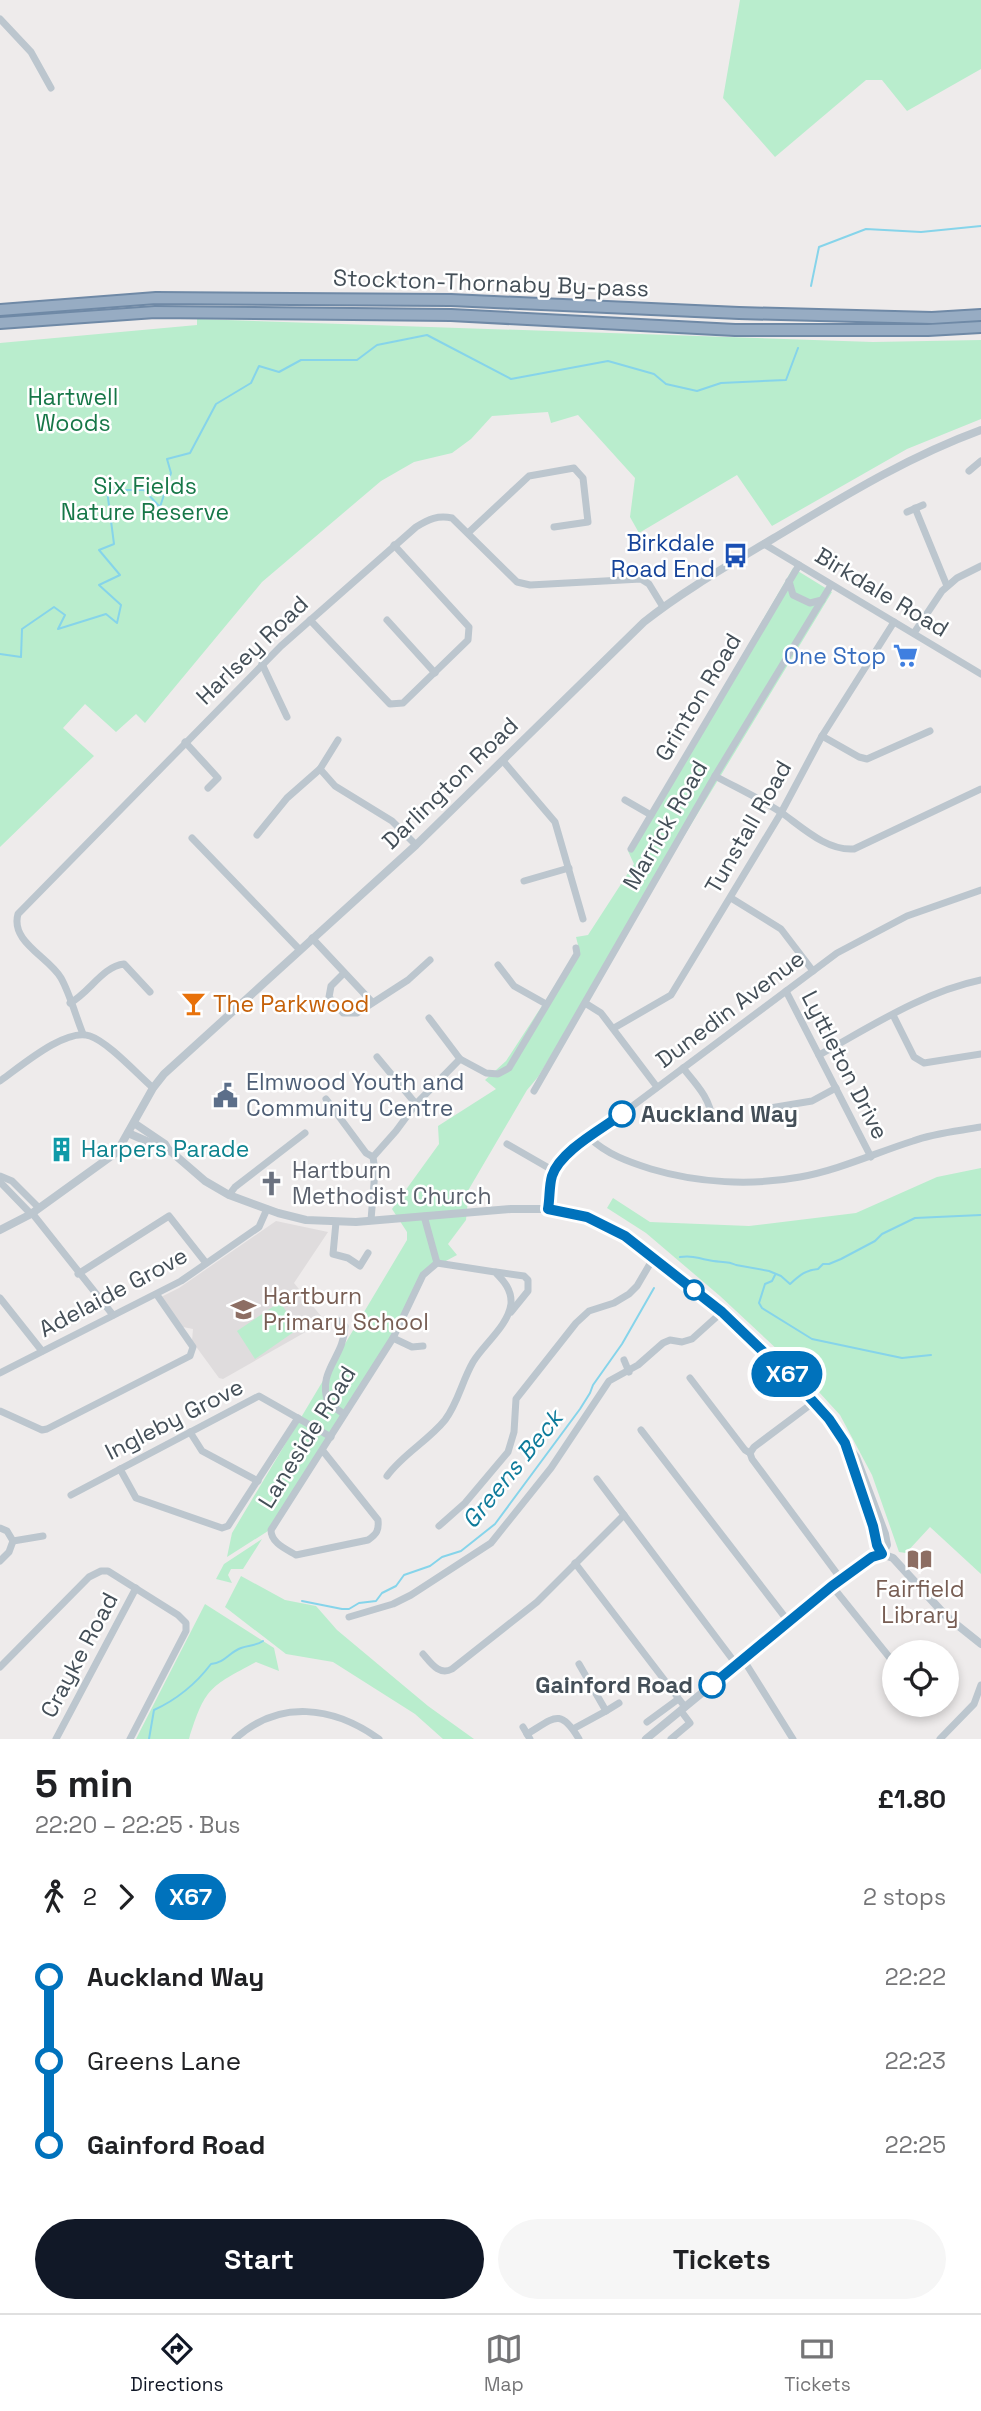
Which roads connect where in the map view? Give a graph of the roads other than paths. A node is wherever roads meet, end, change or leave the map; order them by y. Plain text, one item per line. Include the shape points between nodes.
1 (0, 19) edge
2 (51, 89) dead end
3 (0, 310) edge
4 (981, 315) edge
5 (0, 323) edge
6 (981, 327) edge
7 (981, 430) edge
8 (979, 462) edge
9 (969, 471) dead end
10 (981, 474) edge
11 (923, 505) dead end
12 (554, 527) dead end
13 (468, 533) junction
14 (764, 544) junction
15 (394, 545) junction
16 (799, 565) junction
17 (981, 566) edge
18 (789, 581) junction
19 (831, 585) junction
20 (947, 586) junction
21 (822, 600) junction
22 (663, 607) junction
23 (310, 620) junction
24 (387, 621) dead end
25 (894, 622) junction
26 (914, 634) junction
27 (262, 664) junction
28 (435, 673) junction
29 (981, 674) edge
30 (287, 717) dead end
31 (930, 731) dead end
32 (822, 736) junction
33 (338, 740) dead end
34 (185, 742) junction
35 (503, 761) junction
36 (320, 769) junction
37 (715, 776) junction
38 (208, 788) dead end
39 (981, 789) edge
40 (625, 800) dead end
41 (781, 813) junction
42 (651, 815) junction
43 (257, 835) dead end
44 (192, 838) dead end
45 (636, 841) junction
46 (416, 845) junction
47 (644, 846) dead end
48 (631, 849) dead end
49 (569, 868) junction
50 (524, 881) dead end
51 (981, 890) edge
52 (730, 898) junction
53 (583, 919) dead end
54 (312, 938) junction
55 (576, 948) dead end
56 (300, 950) junction
57 (430, 960) dead end
58 (498, 965) dead end
59 (813, 971) junction
60 (344, 973) junction
61 (981, 980) edge
62 (786, 991) junction
63 (150, 992) dead end
64 (372, 1002) junction
65 (70, 1003) junction
66 (585, 1003) junction
67 (546, 1004) junction
68 (893, 1015) junction
69 (429, 1018) dead end
70 (614, 1028) junction
71 (83, 1034) junction
72 (981, 1054) edge
73 (818, 1055) junction
74 (377, 1057) dead end
75 (460, 1059) junction
76 (683, 1068) junction
77 (0, 1081) edge
78 (534, 1087) dead end
79 (657, 1087) junction
80 (152, 1088) junction
81 (836, 1088) junction
82 (326, 1099) dead end
83 (415, 1104) junction
84 (757, 1110) dead end
85 (712, 1120) dead end
86 (134, 1123) junction
87 (981, 1126) edge
88 (128, 1133) junction
89 (305, 1133) dead end
90 (590, 1138) junction
91 (507, 1144) dead end
92 (168, 1149) junction
93 (373, 1157) junction
94 (871, 1157) junction
95 (554, 1171) junction
96 (2, 1180) edge
97 (24, 1193) junction
98 (229, 1195) junction
99 (17, 1200) junction
100 (267, 1209) junction
101 (548, 1209) junction
102 (34, 1212) junction
103 (424, 1216) junction
104 (371, 1220) junction
105 (336, 1222) junction
106 (0, 1230) edge
107 (324, 1252) dead end
108 (368, 1253) dead end
109 (333, 1254) junction
110 (654, 1257) junction
111 (206, 1263) junction
112 (437, 1263) junction
113 (495, 1272) junction
114 (78, 1274) junction
115 (157, 1295) junction
116 (0, 1298) edge
117 (722, 1312) junction
118 (113, 1315) junction
119 (509, 1315) junction
120 (337, 1320) dead end
121 (393, 1338) junction
122 (423, 1346) dead end
123 (43, 1351) junction
124 (624, 1360) dead end
125 (629, 1372) junction
126 (0, 1373) edge
127 (690, 1378) dead end
128 (814, 1402) junction
129 (0, 1411) edge
130 (344, 1414) junction
131 (298, 1418) junction
132 (641, 1430) dead end
133 (190, 1432) junction
134 (331, 1437) junction
135 (323, 1451) junction
136 (750, 1453) junction
137 (120, 1469) junction
138 (387, 1476) dead end
139 (597, 1479) dead end
140 (258, 1480) junction
141 (536, 1487) junction
142 (544, 1493) dead end
143 (71, 1494) dead end
144 (624, 1515) junction
145 (441, 1520) dead end
146 (0, 1528) edge
147 (43, 1537) dead end
148 (13, 1541) junction
149 (882, 1554) junction
150 (0, 1561) edge
151 (575, 1563) junction
152 (841, 1579) junction
153 (832, 1586) junction
154 (136, 1588) junction
155 (349, 1617) dead end
156 (788, 1621) junction
157 (981, 1644) edge
158 (882, 1648) edge
159 (423, 1654) dead end
160 (739, 1662) junction
161 (579, 1664) dead end
162 (0, 1667) edge
163 (981, 1685) edge
164 (677, 1700) junction
165 (619, 1703) dead end
166 (683, 1709) junction
167 (606, 1711) junction
168 (647, 1722) dead end
169 (573, 1729) junction
170 (527, 1733) edge
171 (56, 1739) edge
172 (130, 1739) edge
173 (235, 1739) edge
174 (379, 1739) edge
175 (579, 1739) edge
176 (646, 1739) edge
177 (671, 1739) edge
178 (793, 1739) edge
179 (940, 1739) edge

1 - 2 street via 36,60
3 - 4 highway, Stockton-Thornaby By-pass via 156,298 451,300 739,313
5 - 6 highway, Stockton-Thornaby By-pass via 155,312 451,315 735,330
7 - 14 street, Darlington Road via 886,471
8 - 9 street
8 - 10 street
11 - 20 street via 911,510
12 - 13 street via 588,522 583,478 574,468 529,476
13 - 15 street, Harlsey Road via 452,518 442,516 428,519
13 - 22 street, Harlsey Road via 517,582 641,579
14 - 16 street, Birkdale Road
14 - 22 street, Darlington Road
15 - 23 street, Harlsey Road
15 - 28 street via 468,627 468,640
16 - 18 street, Grinton Road
16 - 19 street, Birkdale Road
17 - 20 street
18 - 21 street via 793,595 810,603
18 - 42 street, Grinton Road
19 - 21 street, Marrick Road
19 - 25 street, Birkdale Road
20 - 26 street
21 - 37 street, Marrick Road
22 - 35 street, Darlington Road
23 - 27 street, Harlsey Road
23 - 28 street via 390,704 403,703
24 - 28 street
25 - 26 street, Birkdale Road
25 - 32 street, Tunstall Road
26 - 29 street, Birkdale Road
27 - 30 street
27 - 34 street, Harlsey Road
31 - 32 street via 867,759
32 - 41 street, Tunstall Road
33 - 36 street
34 - 38 street via 218,778
34 - 65 street, Harlsey Road via 18,914 15,923 20,935 61,978
35 - 46 street, Darlington Road
35 - 49 street via 555,821
36 - 43 street
36 - 46 street via 335,786 392,821
37 - 41 street
37 - 66 street, Marrick Road
39 - 41 street via 854,849 836,847
40 - 42 street
41 - 52 street, Tunstall Road
42 - 45 street, Grinton Road
44 - 56 street
45 - 47 street
45 - 48 street, Grinton Road
46 - 54 street, Darlington Road
49 - 50 street
49 - 53 street
51 - 59 street, Dunedin Avenue via 907,916
52 - 59 street via 781,929
52 - 70 street, Tunstall Road via 671,995
54 - 56 street, Darlington Road
54 - 60 street
55 - 67 street via 577,954
56 - 80 street, Darlington Road
57 - 64 street via 408,981
58 - 67 street via 514,986
59 - 62 street, Dunedin Avenue
60 - 64 street
60 - 64 street via 331,986 329,997 343,1013 357,1013
61 - 68 street via 951,988
62 - 73 street, Lyttleton Drive
62 - 76 street, Dunedin Avenue
63 - 65 street via 124,964 114,965
65 - 71 street, Harlsey Road
66 - 70 street
66 - 78 street, Marrick Road
67 - 75 street via 509,1068 498,1074 486,1073
68 - 72 street via 914,1057 925,1063
68 - 73 street
69 - 75 street
70 - 79 street
71 - 77 street via 56,1043
71 - 80 street via 97,1040
73 - 81 street, Lyttleton Drive
74 - 83 street
75 - 83 street
76 - 79 street, Dunedin Avenue
76 - 85 street via 706,1098
79 - 90 street, Dunedin Avenue
80 - 86 street, Darlington Road
81 - 84 street via 812,1101
81 - 94 street, Lyttleton Drive
82 - 93 street
83 - 93 street
86 - 88 street, Darlington Road
86 - 92 street
87 - 94 street via 915,1140
88 - 92 street
88 - 102 street, Darlington Road via 117,1152
89 - 98 street
90 - 94 street via 598,1147 632,1163 720,1182 800,1177
90 - 95 street, Dunedin Avenue
91 - 95 street
92 - 98 street
93 - 104 street
95 - 101 street
96 - 97 street via 12,1181
96 - 99 street
97 - 99 street
97 - 102 street
98 - 100 street
99 - 102 street
100 - 105 street via 306,1220
100 - 111 street, Adelaide Grove via 259,1227
101 - 103 street
101 - 110 street via 606,1225
102 - 106 street, Darlington Road
102 - 114 street
103 - 104 street
103 - 112 street
104 - 105 street
105 - 109 street
107 - 109 street
108 - 109 street via 359,1266
110 - 117 street
110 - 145 street via 629,1294 580,1318 516,1399 508,1452 465,1503
111 - 114 street via 169,1216
111 - 115 street, Adelaide Grove
112 - 113 street
112 - 121 street, Laneside Road via 423,1275
113 - 119 street via 509,1290
113 - 119 street via 524,1276 530,1285
114 - 118 street
115 - 118 street, Adelaide Grove
115 - 129 street via 193,1348 190,1356 47,1429
116 - 123 street
117 - 125 street via 692,1339 663,1343
117 - 128 street
118 - 123 street, Adelaide Grove
119 - 138 street via 474,1361 444,1422
120 - 130 street via 349,1325 324,1384 328,1403
121 - 122 street via 412,1347
121 - 130 street, Laneside Road
123 - 126 street, Adelaide Grove
124 - 125 street
125 - 141 street via 609,1381
127 - 136 street
128 - 136 street
128 - 149 street via 845,1443
130 - 134 street, Laneside Road
131 - 133 street, Ingleby Grove via 259,1396
131 - 134 street, Ingleby Grove
131 - 140 street
132 - 156 street via 694,1492
133 - 137 street, Ingleby Grove
133 - 140 street via 202,1451
134 - 135 street, Laneside Road
135 - 135 street, Laneside Road via 379,1527 368,1540 296,1555 274,1541 271,1530
136 - 152 street
137 - 140 street via 136,1498 222,1528 228,1527
137 - 143 street, Ingleby Grove
139 - 144 street
141 - 142 street
141 - 155 street via 476,1555 411,1595
144 - 151 street
144 - 160 street
146 - 148 street
147 - 148 street
148 - 150 street
149 - 152 street
149 - 157 street via 893,1558 946,1616
151 - 159 street via 537,1602 450,1670 438,1670
151 - 164 street
152 - 153 street
153 - 156 street
153 - 158 street
154 - 162 street via 108,1571 94,1573
154 - 171 street, Crayke Road
154 - 172 street via 183,1619 186,1631
156 - 160 street
160 - 166 street
160 - 178 street
161 - 167 street
163 - 179 street via 974,1704
164 - 166 street
164 - 168 street
165 - 167 street
166 - 176 street
166 - 177 street via 691,1723
167 - 169 street
169 - 170 street via 558,1718
169 - 175 street
173 - 174 street via 262,1720 290,1711 343,1718

